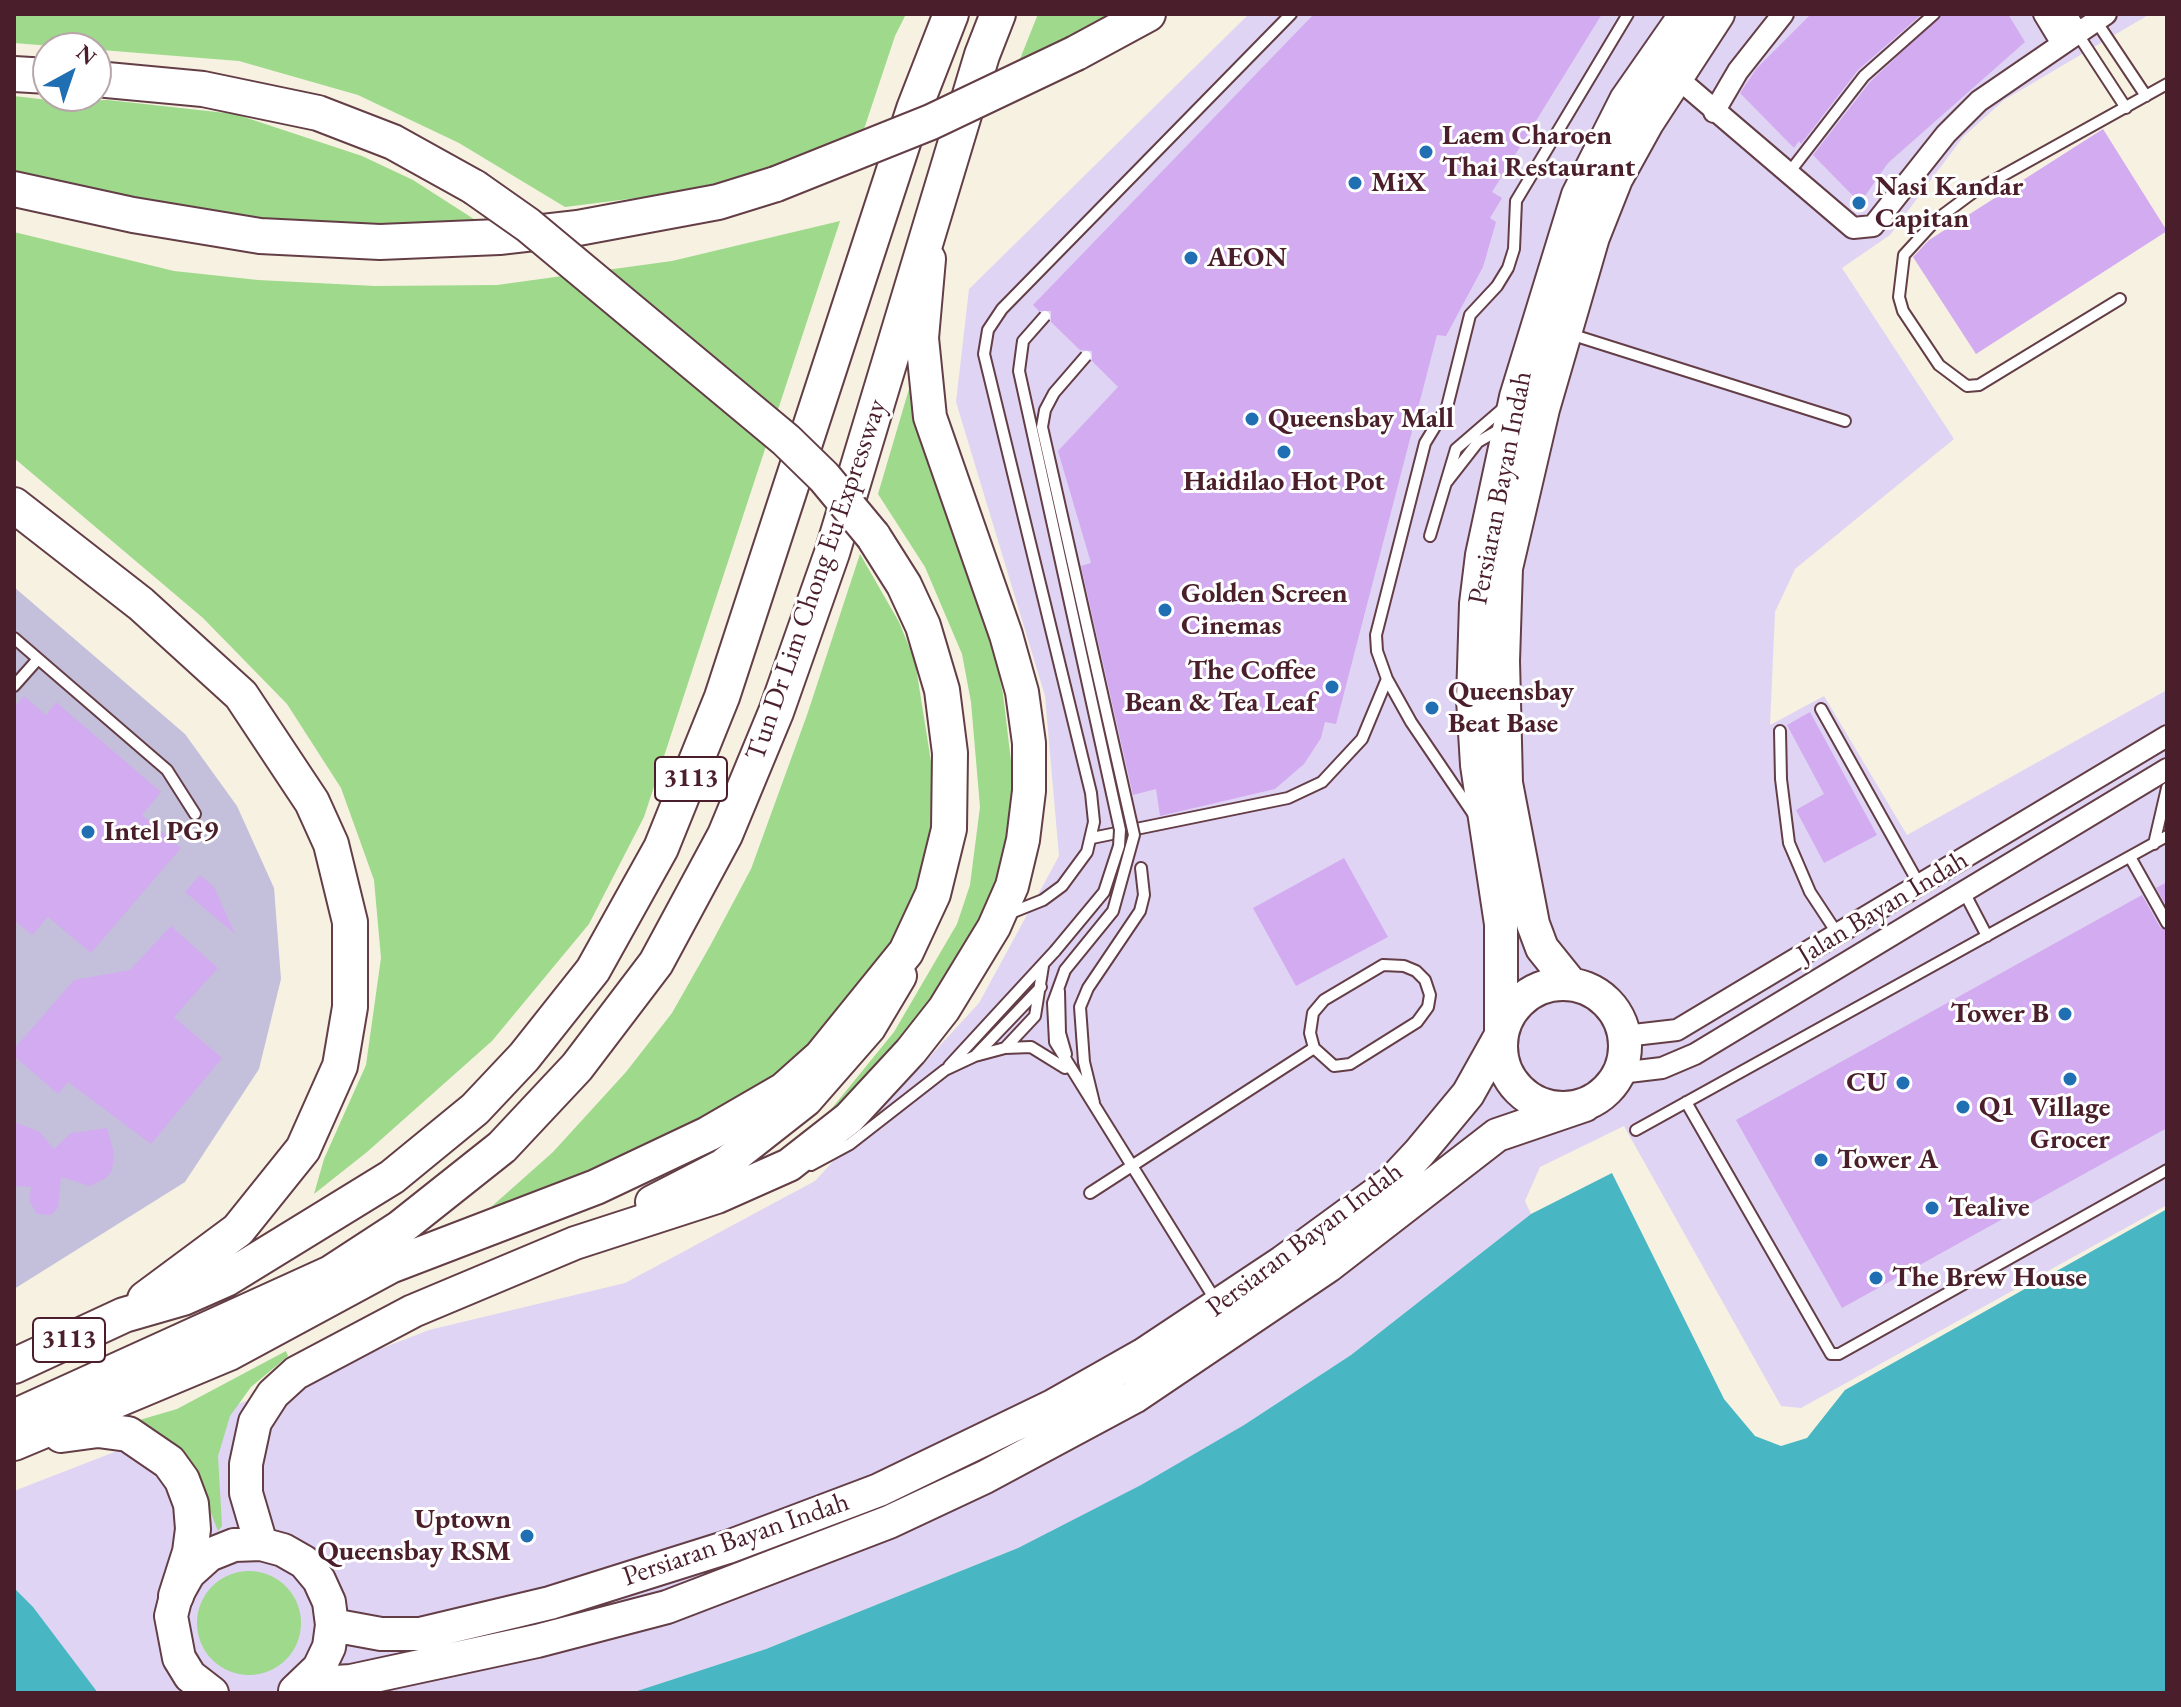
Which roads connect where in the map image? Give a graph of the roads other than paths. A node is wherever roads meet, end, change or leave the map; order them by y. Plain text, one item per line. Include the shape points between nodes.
1 (951, 14) edge
2 (998, 14) edge
3 (1148, 14) edge
4 (1291, 14) edge
5 (1628, 14) edge
6 (1686, 14) edge
7 (1718, 14) edge
8 (1783, 14) edge
9 (1934, 14) edge
10 (2044, 14) edge
11 (2066, 14) edge
12 (2098, 16) edge
13 (2069, 38) junction
14 (1675, 76) junction
15 (112, 81) edge
16 (2167, 84) edge
17 (2146, 96) junction
18 (2126, 108) junction
19 (1714, 112) junction
20 (1788, 174) junction
21 (14, 189) edge
22 (933, 222) junction
23 (2120, 299) dead end
24 (1045, 316) dead end
25 (1565, 332) junction
26 (1086, 356) dead end
27 (1514, 410) junction
28 (1845, 421) dead end
29 (1444, 484) junction
30 (14, 505) edge
31 (1430, 536) dead end
32 (14, 638) edge
33 (38, 659) junction
34 (1387, 679) junction
35 (14, 686) edge
36 (1821, 709) dead end
37 (1780, 731) dead end
38 (2167, 736) edge
39 (2167, 769) edge
40 (2167, 788) edge
41 (195, 814) dead end
42 (1487, 833) junction
43 (2167, 836) edge
44 (1092, 838) junction
45 (2154, 844) junction
46 (2130, 857) junction
47 (1141, 868) dead end
48 (1919, 884) junction
49 (1964, 892) junction
50 (933, 894) junction
51 (997, 919) junction
52 (2167, 923) edge
53 (1837, 933) junction
54 (1987, 936) junction
55 (1043, 966) junction
56 (1571, 984) junction
57 (1041, 987) junction
58 (1501, 1035) junction
59 (1625, 1036) junction
60 (1005, 1048) junction
61 (1314, 1048) junction
62 (975, 1056) junction
63 (945, 1070) junction
64 (1620, 1073) junction
65 (1072, 1075) junction
66 (1686, 1102) junction
67 (1585, 1105) junction
68 (1097, 1113) junction
69 (1636, 1130) dead end
70 (1131, 1167) junction
71 (2167, 1170) edge
72 (743, 1186) junction
73 (1090, 1193) dead end
74 (575, 1243) junction
75 (1219, 1306) junction
76 (124, 1315) junction
77 (14, 1366) edge
78 (16, 1433) edge
79 (261, 1544) junction
80 (176, 1596) junction
81 (332, 1625) junction
82 (298, 1689) edge
83 (212, 1693) edge

1 - 76 highway, Tun Dr Lim Chong Eu Expressway / 3113 via 914,109 722,697 661,848 612,942 560,1014 499,1084 392,1177 226,1279
2 - 22 highway, Tun Dr Lim Chong Eu Expressway / 3113
3 - 21 highway, bridge via 931,122 776,184 718,202 578,228 380,242 260,236
4 - 44 lane via 1002,309 988,330 984,354 1091,793
5 - 34 lane via 1516,201 1508,268 1470,315 1447,407 1425,443 1376,635
6 - 27 main road, Persiaran Bayan Indah via 1626,100 1578,195
7 - 14 main road, Persiaran Bayan Indah
8 - 19 street
9 - 20 lane via 1864,76
10 - 13 street
11 - 13 street
12 - 13 street
12 - 17 lane
13 - 18 lane
13 - 20 street via 1979,101 1873,226 1853,228
14 - 19 street
14 - 25 main road, Persiaran Bayan Indah via 1616,179
15 - 50 highway, bridge via 231,93 318,113 393,142 474,187 551,243 824,477 873,536 904,585 942,690 950,803 944,860
16 - 17 lane
17 - 18 lane
18 - 23 lane via 1975,191 1936,220 1904,255 1899,297 1939,365 1967,386 1979,385
19 - 20 street
22 - 51 main road via 922,338 930,417 1006,635 1029,743 1023,840
22 - 78 highway, Tun Dr Lim Chong Eu Expressway / 3113 via 832,553 776,712 699,889 620,1013 502,1147 400,1228 317,1279
24 - 55 lane, bridge via 1023,341 1019,371 1120,830 1104,892
25 - 28 lane
25 - 56 main road, Persiaran Bayan Indah via 1506,568 1503,661 1506,783 1533,924 1542,948
26 - 65 lane, bridge via 1054,393 1042,427 1134,835 1113,911 1065,970 1053,1003 1052,1031
27 - 29 lane via 1478,442
27 - 29 lane via 1462,441
27 - 42 main road, Persiaran Bayan Indah via 1476,604 1473,699
29 - 31 lane
30 - 76 highway via 141,604 241,695 312,802 331,844 350,922 350,1007 343,1051 330,1095 303,1149 238,1230
32 - 33 lane
33 - 35 lane
33 - 41 lane via 167,770
34 - 42 lane
34 - 44 lane via 1362,739 1322,782 1288,798
36 - 48 lane
37 - 53 lane via 1789,843 1810,892
38 - 48 street, Jalan Bayan Indah
39 - 49 street, Jalan Bayan Indah
40 - 45 lane
42 - 58 main road, Persiaran Bayan Indah via 1501,924
43 - 45 lane
44 - 51 lane via 1062,886
45 - 46 lane
46 - 52 lane
46 - 54 lane
47 - 68 lane via 1140,911 1080,1007 1084,1062
48 - 53 street, Jalan Bayan Indah
49 - 54 lane
49 - 64 street, Jalan Bayan Indah via 1686,1058 1643,1073
50 - 74 main road via 895,987 869,1028 806,1100 722,1166
50 - 78 highway via 906,952 846,1029 784,1090 732,1122 596,1187 390,1266 229,1353
51 - 72 main road via 944,1009 872,1094 807,1153
53 - 59 street, Jalan Bayan Indah via 1677,1030
54 - 66 lane
55 - 57 lane
55 - 63 lane
56 - 58 main road via 1552,984 1518,1001
56 - 59 main road via 1607,1001
57 - 60 lane via 1035,1016
57 - 62 lane
58 - 67 main road via 1505,1072 1531,1100 1567,1109
58 - 75 main road, Persiaran Bayan Indah via 1468,1094 1391,1183
59 - 64 main road
60 - 62 lane
60 - 65 lane via 1031,1047
61 - 61 lane via 1310,1024 1324,1000 1383,965 1404,966 1425,980 1430,995 1423,1015 1350,1064 1334,1066
61 - 70 lane
62 - 63 lane
63 - 72 lane via 850,1144 804,1169
64 - 67 main road
65 - 68 lane
66 - 69 lane
66 - 71 lane via 1831,1354
67 - 82 main road, Persiaran Bayan Indah via 1497,1135 1328,1266 1134,1397 889,1522 667,1607 521,1645
68 - 70 lane
70 - 73 lane
70 - 75 lane
72 - 74 main road
74 - 79 main road via 413,1311 316,1360 273,1394 255,1422 244,1479
75 - 81 main road, Persiaran Bayan Indah via 1066,1399 954,1456 728,1547 550,1603 420,1634
76 - 77 highway, Tun Dr Lim Chong Eu Expressway / 3113
78 - 80 highway via 128,1434 169,1462 191,1504 193,1529
79 - 80 main road via 234,1545 209,1555 189,1573
79 - 81 main road via 304,1562 329,1602
80 - 83 main road via 172,1627 179,1658 190,1676
81 - 82 main road via 319,1668

